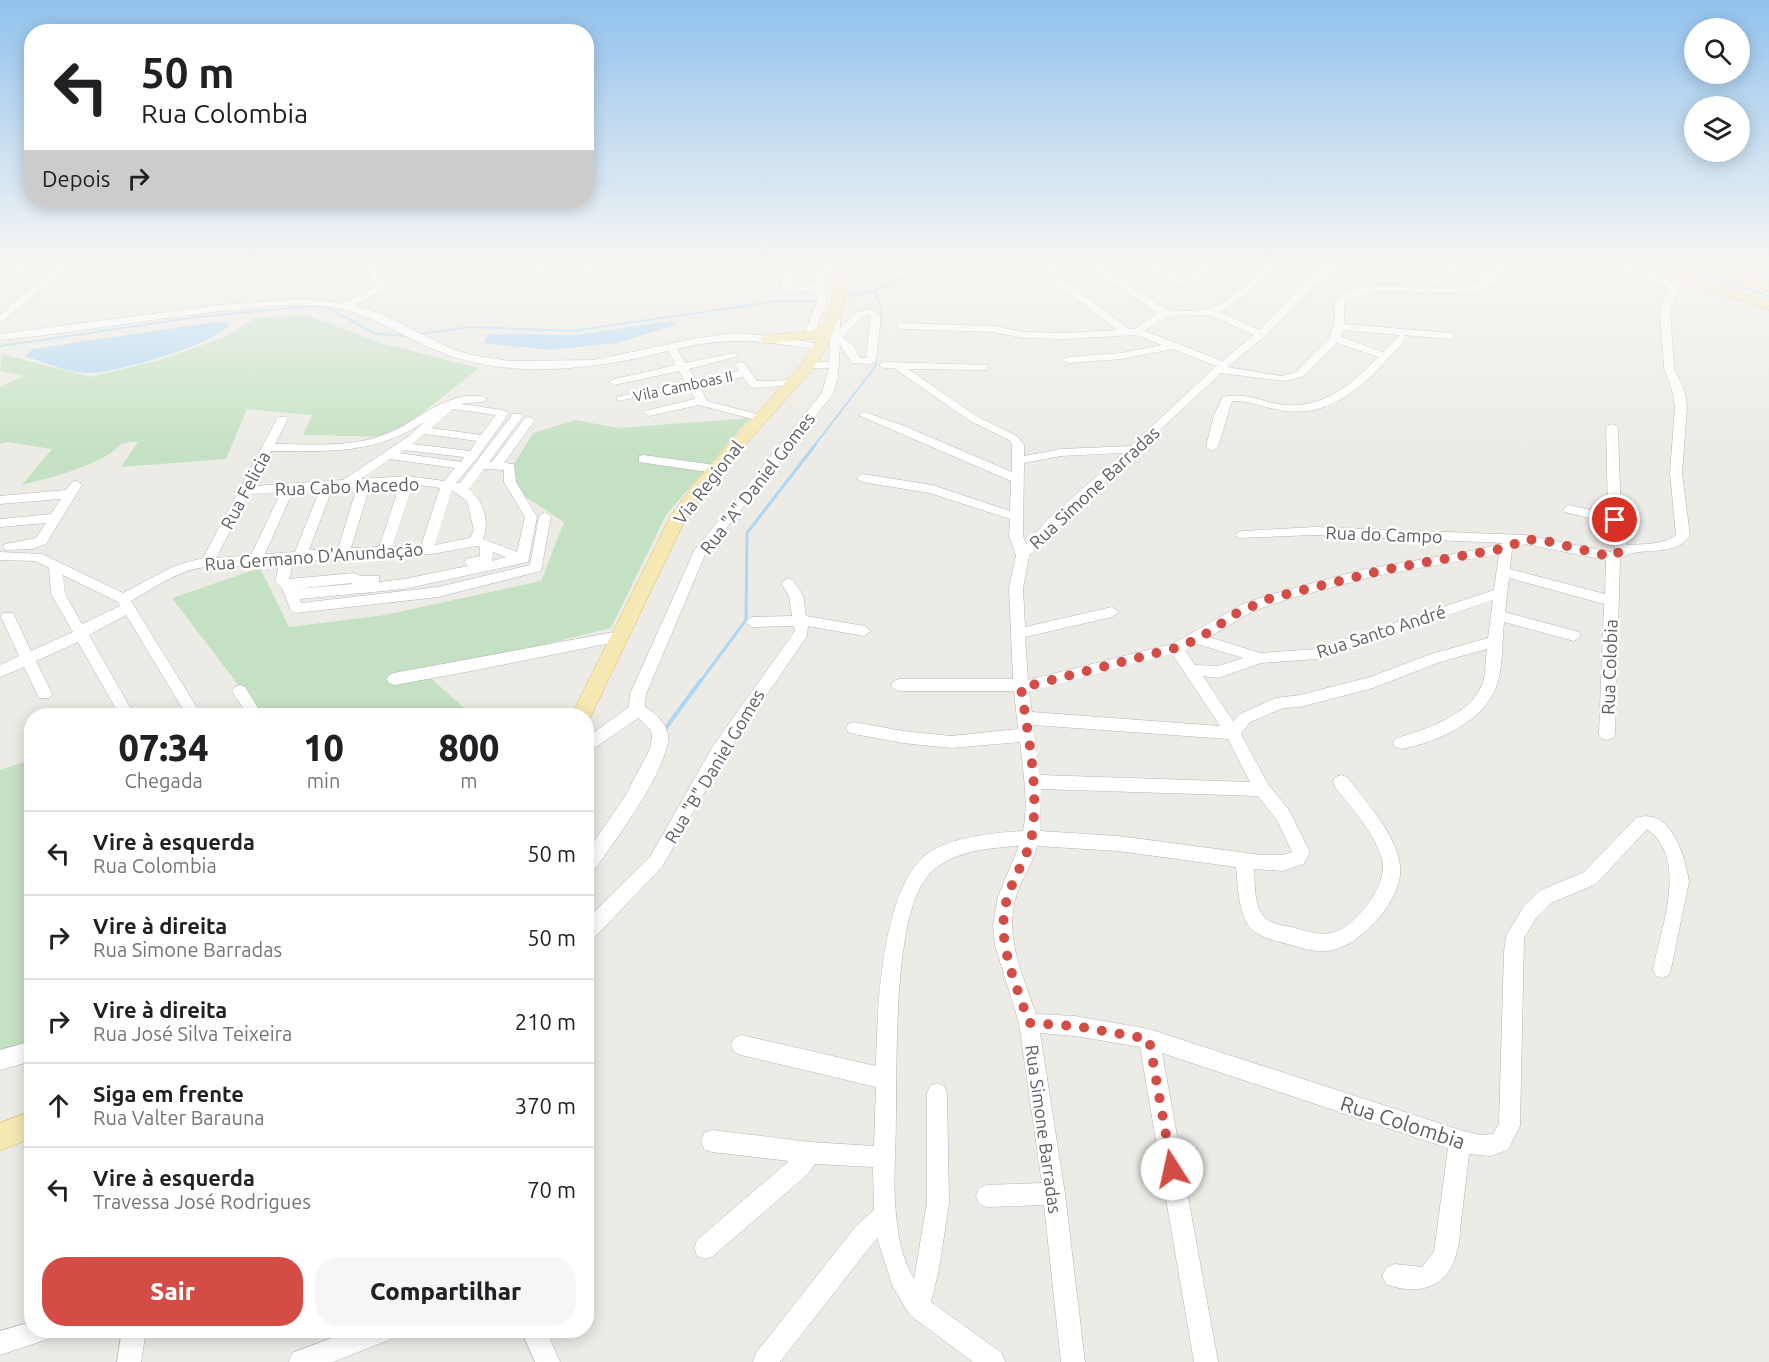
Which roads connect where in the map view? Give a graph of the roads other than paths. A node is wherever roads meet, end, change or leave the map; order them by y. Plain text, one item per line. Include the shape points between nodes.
1 (112, 324) edge
2 (393, 324) edge
3 (825, 324) edge
4 (832, 324) edge
5 (845, 324) edge
6 (875, 324) edge
7 (1119, 324) edge
8 (1147, 324) edge
9 (1237, 324) edge
10 (1272, 324) edge
11 (1338, 324) edge
12 (1666, 324) edge
13 (901, 326) dead end
14 (1337, 327) junction
15 (1131, 332) junction
16 (1261, 334) junction
17 (827, 336) junction
18 (1450, 336) dead end
19 (0, 337) edge
20 (722, 337) junction
21 (1401, 338) dead end
22 (1335, 339) junction
23 (773, 340) junction
24 (1174, 346) junction
25 (671, 348) junction
26 (734, 356) junction
27 (1385, 356) junction
28 (1068, 360) dead end
29 (834, 364) junction
30 (884, 365) dead end
31 (808, 366) junction
32 (897, 367) junction
33 (984, 367) dead end
34 (1220, 367) junction
35 (683, 368) junction
36 (745, 373) junction
37 (614, 382) dead end
38 (794, 382) junction
39 (692, 384) junction
40 (482, 399) dead end
41 (621, 399) dead end
42 (702, 402) junction
43 (649, 413) dead end
44 (864, 415) dead end
45 (436, 418) junction
46 (760, 418) junction
47 (282, 419) dead end
48 (1612, 427) dead end
49 (417, 434) junction
50 (487, 439) junction
51 (402, 446) junction
52 (1212, 447) dead end
53 (268, 448) junction
54 (1134, 449) junction
55 (388, 455) junction
56 (643, 459) dead end
57 (1018, 461) junction
58 (496, 465) junction
59 (464, 466) junction
60 (715, 469) junction
61 (862, 478) dead end
62 (408, 480) junction
63 (1019, 480) junction
64 (365, 482) junction
65 (346, 484) junction
66 (447, 485) junction
67 (327, 486) junction
68 (289, 487) junction
69 (463, 488) junction
70 (247, 490) junction
71 (0, 500) edge
72 (1569, 509) dead end
73 (545, 516) dead end
74 (1017, 517) junction
75 (56, 518) junction
76 (1615, 520) junction
77 (0, 523) edge
78 (1243, 535) dead end
79 (1525, 539) junction
80 (481, 543) junction
81 (0, 548) edge
82 (1506, 548) junction
83 (427, 549) junction
84 (384, 551) junction
85 (343, 553) junction
86 (1617, 554) junction
87 (1023, 555) junction
88 (0, 556) edge
89 (294, 557) junction
90 (521, 559) junction
91 (256, 560) junction
92 (208, 561) junction
93 (538, 561) junction
94 (55, 566) junction
95 (1504, 572) junction
96 (788, 583) dead end
97 (290, 590) junction
98 (1500, 593) junction
99 (1611, 601) junction
100 (126, 603) junction
101 (1112, 612) dead end
102 (1499, 615) junction
103 (8, 617) dead end
104 (801, 621) junction
105 (752, 622) dead end
106 (864, 631) dead end
107 (1018, 634) junction
108 (80, 635) junction
109 (620, 636) junction
110 (1574, 636) dead end
111 (1198, 639) junction
112 (1494, 642) junction
113 (1176, 648) junction
114 (1260, 658) junction
115 (26, 660) junction
116 (1191, 670) junction
117 (0, 671) edge
118 (394, 679) dead end
119 (899, 685) dead end
120 (1022, 687) junction
121 (240, 691) dead end
122 (44, 694) dead end
123 (123, 708) edge
124 (190, 708) edge
125 (251, 708) edge
126 (585, 708) edge
127 (637, 710) junction
128 (1025, 718) junction
129 (854, 728) dead end
130 (1233, 733) junction
131 (1607, 734) dead end
132 (1026, 735) junction
133 (594, 741) edge
134 (1401, 743) dead end
135 (1033, 782) junction
136 (1341, 782) dead end
137 (1262, 789) junction
138 (1031, 837) junction
139 (594, 856) edge
140 (1244, 860) junction
141 (594, 925) edge
142 (1662, 969) dead end
143 (1029, 1023) junction
144 (1149, 1039) junction
145 (741, 1045) dead end
146 (24, 1054) edge
147 (0, 1060) edge
148 (886, 1079) junction
149 (937, 1093) dead end
150 (24, 1127) edge
151 (0, 1137) edge
152 (1460, 1141) junction
153 (712, 1142) dead end
154 (810, 1153) junction
155 (885, 1157) junction
156 (1054, 1194) junction
157 (987, 1196) dead end
158 (885, 1215) junction
159 (705, 1248) dead end
160 (1394, 1276) dead end
161 (918, 1307) junction
162 (24, 1336) edge
163 (133, 1338) edge
164 (365, 1338) edge
165 (537, 1338) edge
166 (0, 1343) edge
167 (129, 1362) edge
168 (301, 1362) edge
169 (548, 1362) edge
170 (765, 1362) edge
171 (993, 1362) edge
172 (1073, 1362) edge
173 (1206, 1362) edge

1 - 19 street
2 - 25 street via 438,348 467,357 534,366 600,362
3 - 17 street
4 - 17 main road, Via Regional
5 - 17 street
6 - 17 street via 871,360 856,361 848,346
7 - 15 street
8 - 15 street
9 - 16 street
10 - 16 street, Rua Simone Barradas
11 - 14 street
12 - 86 street, Rua do Campo via 1669,368 1681,407 1676,473 1683,536 1663,547
13 - 15 street via 1064,336
14 - 18 street
14 - 22 street
15 - 24 street
16 - 34 street, Rua Simone Barradas
17 - 23 main road
17 - 29 street, Rua "A" Daniel Gomes
17 - 31 main road, Via Regional
20 - 23 street
20 - 25 street
20 - 26 street
21 - 27 street
22 - 27 street
22 - 34 street via 1300,374 1289,378
23 - 31 main road via 796,353
24 - 28 street
24 - 34 street
25 - 35 street
26 - 35 street
26 - 36 street
27 - 52 street via 1350,392 1325,404 1298,409 1227,399
29 - 31 street
29 - 127 street, Rua "A" Daniel Gomes via 827,394 699,554 638,694
30 - 32 street
31 - 38 main road, Via Regional
32 - 33 street
32 - 57 street via 974,419 1013,438 1018,445
34 - 54 street, Rua Simone Barradas
35 - 37 street
35 - 39 street
36 - 38 street via 754,386
36 - 39 street, Vila Camboas II
38 - 46 main road, Via Regional
39 - 41 street, Vila Camboas II
39 - 42 street
40 - 53 street via 445,403 380,441
42 - 43 street
42 - 46 street
44 - 63 street
45 - 49 street
45 - 50 street
45 - 50 street via 452,406
46 - 60 main road, Via Regional
47 - 53 street, Rua Felicia
48 - 76 street, Rua Colobia
49 - 50 street
49 - 51 street
50 - 51 street
50 - 58 street
50 - 58 street via 480,464 523,418
50 - 59 street
50 - 69 street
51 - 55 street
53 - 70 street, Rua Felicia
54 - 57 street via 1075,450
54 - 87 street, Rua Simone Barradas via 1052,523
55 - 59 street
55 - 65 street
56 - 60 street
57 - 63 street
58 - 90 street via 510,467 510,482 530,515
59 - 66 street
60 - 109 main road, Via Regional via 677,519
61 - 74 street via 932,489
62 - 64 street, Rua Cabo Macedo
62 - 66 street, Rua Cabo Macedo
62 - 84 street
63 - 74 street
64 - 65 street, Rua Cabo Macedo
64 - 85 street
65 - 67 street, Rua Cabo Macedo
66 - 69 street, Rua Cabo Macedo
66 - 83 street
67 - 68 street, Rua Cabo Macedo
67 - 89 street
68 - 70 street, Rua Cabo Macedo
68 - 91 street
69 - 80 street via 477,509
70 - 92 street, Rua Felicia
71 - 75 street via 74,489
72 - 76 street
73 - 93 street
74 - 87 street via 1016,536
75 - 77 street
75 - 81 street via 42,540 33,545
76 - 86 street, Rua Colobia
78 - 79 street, Rua do Campo via 1314,531
79 - 82 street
79 - 86 street, Rua do Campo
80 - 83 street, Rua Germano D'Anundação
80 - 90 street
80 - 97 street via 487,557 484,560 410,576
82 - 95 street
82 - 111 street via 1388,569 1271,598 1237,613
83 - 84 street, Rua Germano D'Anundação
84 - 85 street, Rua Germano D'Anundação
85 - 89 street, Rua Germano D'Anundação
86 - 99 street, Rua Colobia
87 - 107 street, Rua Simone Barradas via 1016,588
88 - 94 street via 37,557
89 - 91 street, Rua Germano D'Anundação
89 - 97 street via 282,577
90 - 93 street
90 - 97 street via 405,584
91 - 92 street, Rua Germano D'Anundação
92 - 100 street, Rua Germano D'Anundação via 165,575
93 - 97 street via 534,568 438,592 392,598 298,608 294,607
94 - 100 street
94 - 108 street via 58,594
95 - 98 street
95 - 99 street
96 - 104 street via 796,596
98 - 102 street
98 - 114 street, Rua Santo André via 1337,648 1298,657
99 - 131 street, Rua Colobia
100 - 108 street, Rua Germano D'Anundação
100 - 124 street
101 - 107 street
102 - 110 street
102 - 112 street
103 - 115 street
104 - 105 street
104 - 106 street
104 - 141 street, Rua "B" Daniel Gomes via 802,632 719,751 656,862
107 - 120 street, Rua Simone Barradas
108 - 115 street, Rua Germano D'Anundação
108 - 123 street
109 - 118 street
109 - 126 main road, Via Regional
111 - 113 street
111 - 114 street
112 - 130 street via 1436,658 1373,682 1300,701 1281,702 1245,718
112 - 134 street via 1490,683 1479,701 1443,730 1421,740
113 - 116 street
113 - 120 street
114 - 116 street, Rua Santo André via 1218,672
115 - 117 street, Rua Germano D'Anundação
115 - 122 street
116 - 130 street
119 - 120 street
120 - 128 street, Rua Simone Barradas
121 - 125 street
127 - 133 street
127 - 139 street via 654,722 660,735 656,753 638,790
128 - 130 street
128 - 132 street, Rua Simone Barradas
129 - 132 street via 951,742
130 - 137 street
132 - 135 street, Rua Simone Barradas
135 - 137 street
135 - 138 street, Rua Simone Barradas
136 - 140 street via 1373,826 1392,866 1382,898 1352,932 1332,942 1321,942 1272,932 1261,925 1251,909
137 - 140 street via 1283,815 1301,852 1291,863
138 - 140 street
138 - 143 street, Rua Simone Barradas via 1007,897 1002,926 1004,945
138 - 148 street via 950,851 924,866 916,877 899,926 893,959
142 - 152 street, Rua Colombia via 1680,882 1679,869 1665,837 1653,823 1642,823 1590,878 1545,897 1521,923 1513,952 1509,1126 1500,1143 1491,1146
143 - 144 street, Rua Colombia via 1075,1026
143 - 156 street, Rua Simone Barradas
144 - 152 street, Rua Colombia
144 - 173 street
145 - 148 street
146 - 147 street
148 - 155 street
149 - 161 street via 938,1203
150 - 151 main road
152 - 160 street via 1445,1255 1439,1268 1430,1276 1407,1280
153 - 154 street
154 - 155 street
154 - 159 street
155 - 158 street
156 - 157 street
156 - 172 street, Rua Simone Barradas
158 - 161 street via 891,1255
158 - 170 street via 864,1234
161 - 171 street
162 - 166 street
163 - 167 street
164 - 168 street
165 - 169 street

